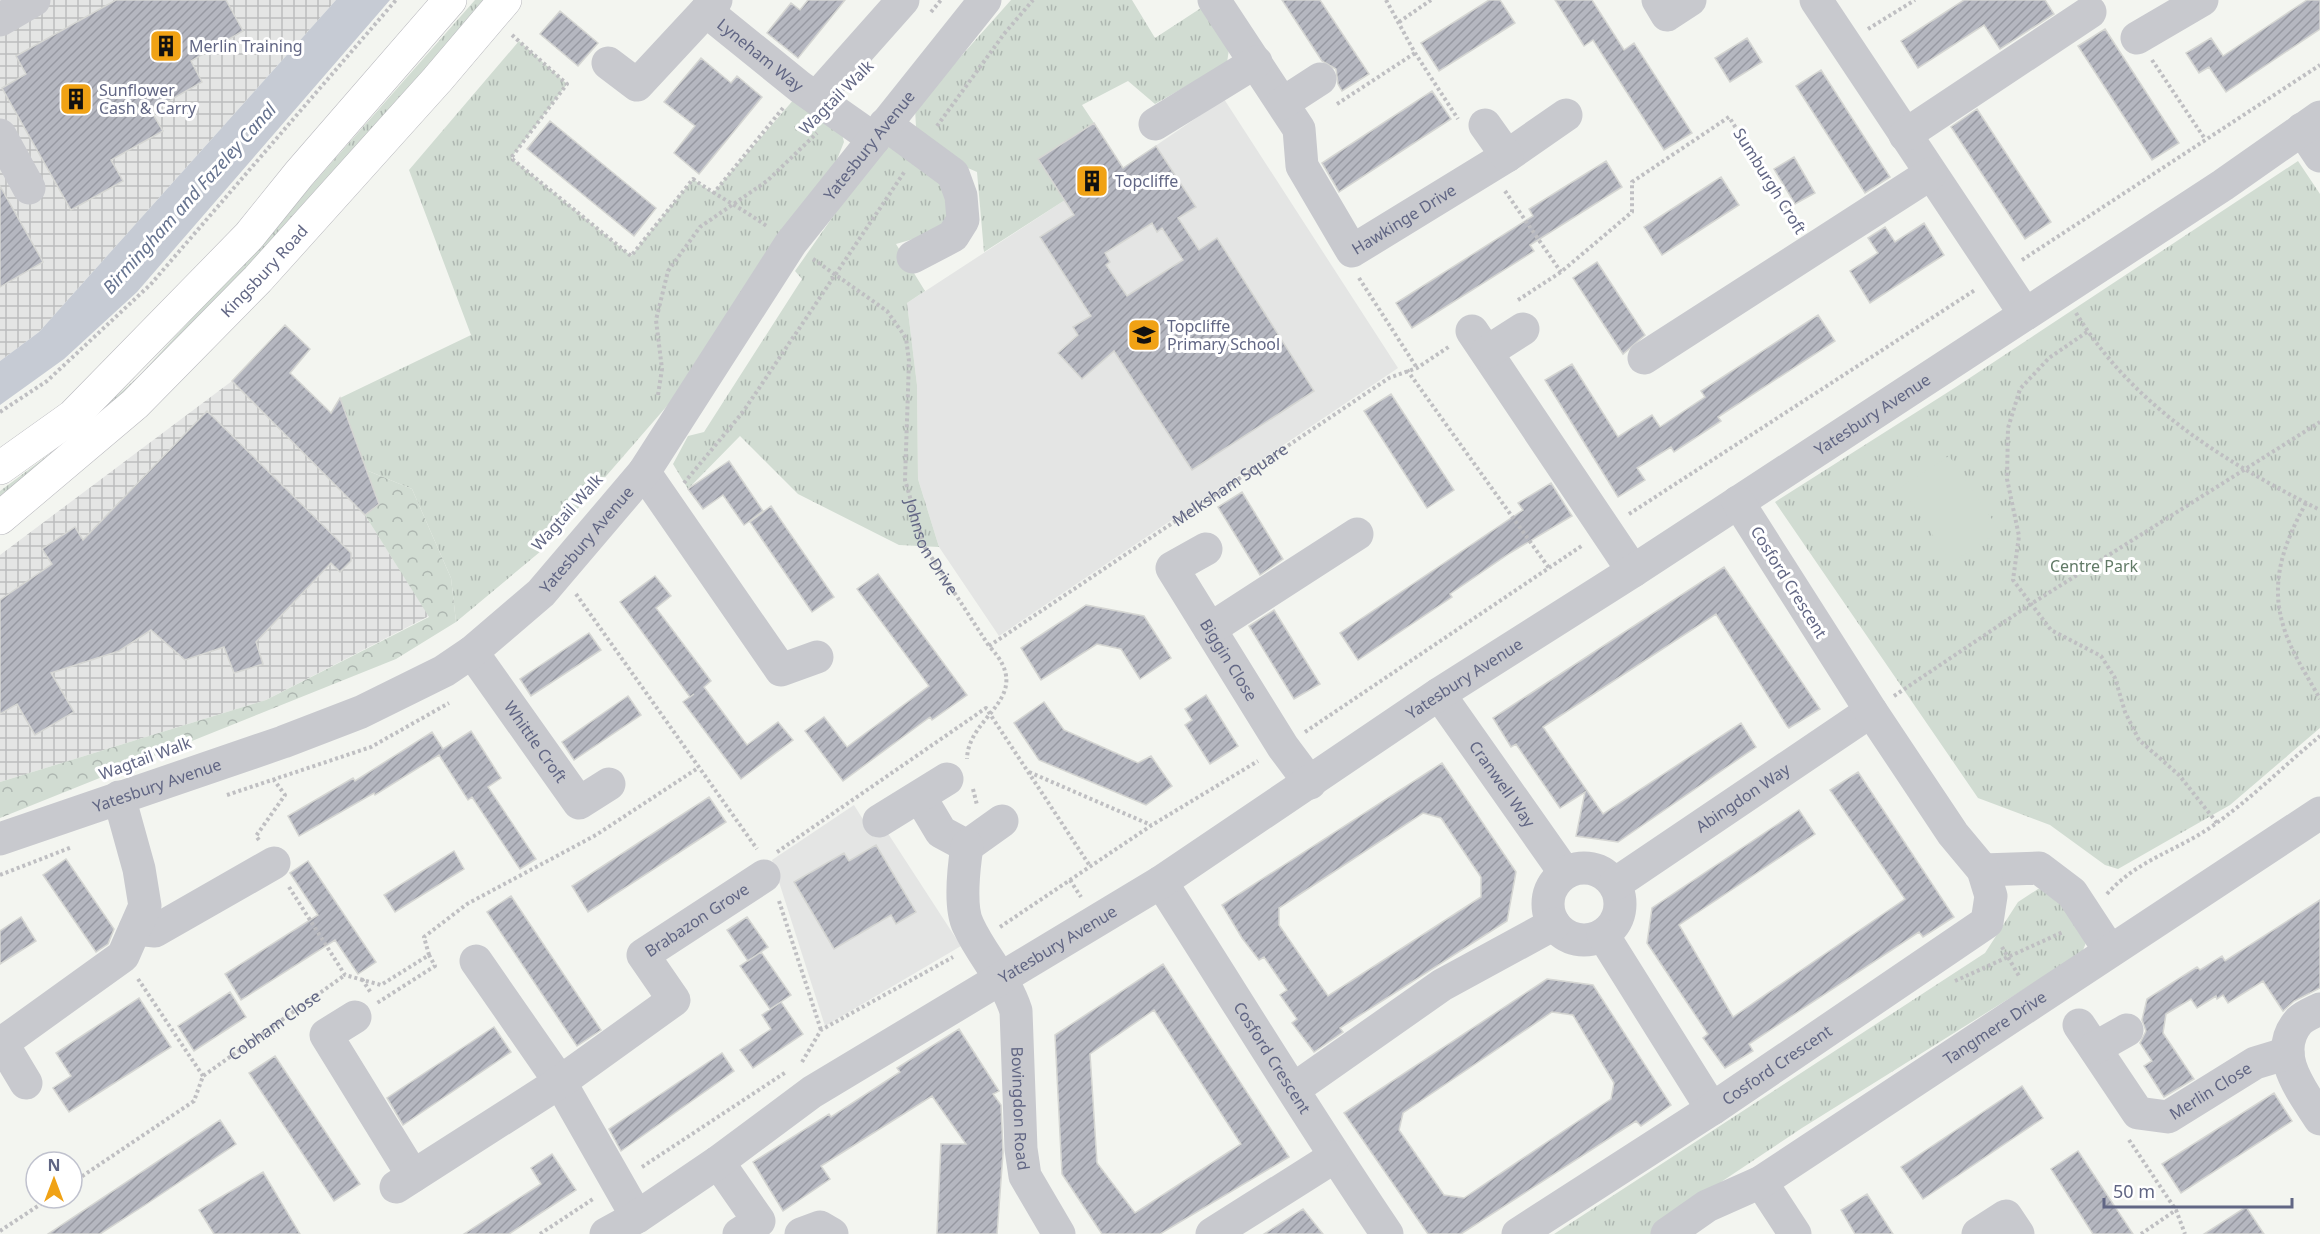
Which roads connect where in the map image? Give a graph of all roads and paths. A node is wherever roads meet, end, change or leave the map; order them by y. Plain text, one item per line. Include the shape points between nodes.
1 (396, 0) edge
2 (450, 0) edge
3 (941, 0) edge
4 (985, 0) edge
5 (1033, 0) edge
6 (1214, 0) edge
7 (1431, 0) edge
8 (1658, 0) edge
9 (1690, 0) edge
10 (1816, 0) edge
11 (1915, 0) edge
12 (2202, 0) edge
13 (711, 5) edge
14 (498, 8) edge
15 (915, 8) edge
16 (2169, 9) edge
17 (2090, 12) dead end
18 (1399, 22) dead end
19 (2137, 38) joint
20 (1844, 44) junction
21 (1415, 53) dead end
22 (1256, 62) junction
23 (608, 63) dead end
24 (2320, 65) edge
25 (1320, 79) dead end
26 (817, 100) junction
27 (1566, 115) dead end
28 (1291, 116) junction
29 (1155, 123) dead end
30 (2311, 123) edge
31 (1485, 125) dead end
32 (879, 131) junction
33 (0, 135) edge
34 (1905, 135) junction
35 (2205, 139) junction
36 (920, 150) junction
37 (1507, 156) junction
38 (2320, 156) edge
39 (1930, 174) junction
40 (29, 188) dead end
41 (713, 194) junction
42 (735, 203) junction
43 (791, 243) junction
44 (1812, 248) junction
45 (1352, 251) junction
46 (913, 258) dead end
47 (834, 274) junction
48 (1998, 275) junction
49 (2061, 290) junction
50 (2025, 314) junction
51 (1518, 317) joint
52 (2087, 332) junction
53 (1479, 341) junction
54 (1644, 358) dead end
55 (1417, 368) junction
56 (1407, 370) junction
57 (657, 402) dead end
58 (0, 412) edge
59 (2320, 422) edge
60 (2245, 467) junction
61 (0, 468) edge
62 (644, 472) junction
63 (1737, 502) junction
64 (2306, 503) junction
65 (667, 505) junction
66 (2320, 510) edge
67 (0, 518) edge
68 (1357, 534) dead end
69 (1206, 549) dead end
70 (1549, 568) dead end
71 (560, 570) junction
72 (1633, 571) junction
73 (2031, 604) junction
74 (1210, 629) junction
75 (989, 646) junction
76 (472, 652) junction
77 (817, 657) dead end
78 (1439, 694) junction
79 (2320, 699) edge
80 (1871, 711) junction
81 (991, 716) junction
82 (2320, 736) edge
83 (698, 768) junction
84 (1029, 772) junction
85 (273, 780) dead end
86 (1310, 783) junction
87 (609, 784) dead end
88 (119, 797) junction
89 (920, 797) junction
90 (981, 808) junction
91 (2320, 813) edge
92 (879, 821) dead end
93 (2217, 824) junction
94 (1152, 825) dead end
95 (0, 838) edge
96 (274, 863) junction
97 (1090, 866) dead end
98 (768, 869) junction
99 (1983, 870) junction
100 (1565, 873) junction
101 (1161, 882) junction
102 (1615, 884) junction
103 (2087, 916) junction
104 (1554, 924) junction
105 (1603, 935) junction
106 (129, 943) junction
107 (2110, 951) junction
108 (429, 954) junction
109 (2008, 957) dead end
110 (476, 961) dead end
111 (345, 975) junction
112 (1001, 978) junction
113 (2320, 1009) edge
114 (355, 1017) joint
115 (821, 1030) dead end
116 (2127, 1030) dead end
117 (2288, 1053) junction
118 (203, 1076) junction
119 (560, 1082) junction
120 (26, 1083) dead end
121 (1294, 1089) junction
122 (1712, 1109) junction
123 (2320, 1119) edge
124 (1334, 1156) junction
125 (718, 1162) junction
126 (84, 1175) edge
127 (1761, 1182) junction
128 (616, 1184) junction
129 (32, 1210) edge
130 (2176, 1210) dead end
131 (637, 1217) junction
132 (755, 1230) edge
133 (0, 1231) edge
134 (540, 1234) edge
135 (606, 1234) edge
136 (801, 1234) edge
137 (832, 1234) edge
138 (1059, 1234) edge
139 (1212, 1234) edge
140 (1387, 1234) edge
141 (1518, 1234) edge
142 (1667, 1234) edge
143 (1795, 1234) edge
144 (1978, 1234) edge
145 (2018, 1234) edge
146 (2141, 1234) edge

1 - 58 path via 151,284 47,381
2 - 61 highway via 249,236 73,416
3 - 15 path
4 - 32 street, Yatesbury Avenue
5 - 36 path
6 - 22 street, Hawkinge Drive
7 - 18 path
8 - 9 street via 1667,15
10 - 20 street
11 - 20 path
12 - 16 street
13 - 23 street, Lyneham Way via 637,85
13 - 26 street, Lyneham Way
14 - 41 path, Johnson Drive via 567,84 511,158 631,256 693,179
14 - 67 highway, Kingsbury Road via 258,279 135,404
15 - 26 street, Lyneham Way
16 - 19 street
17 - 34 street
19 - 35 path
20 - 34 street
21 - 28 path
22 - 28 street, Hawkinge Drive
22 - 29 street
24 - 35 path
25 - 28 street
26 - 32 street, Lyneham Way
26 - 41 path
26 - 42 path, Wagtail Walk via 767,181
27 - 37 street, Hawkinge Drive
28 - 45 street, Hawkinge Drive via 1302,166
30 - 38 street
30 - 49 street, Yatesbury Avenue
31 - 37 street
32 - 36 street, Lyneham Way
32 - 43 street, Yatesbury Avenue
33 - 40 street
34 - 39 street
35 - 48 path
36 - 46 street, Lyneham Way via 953,174 961,196 963,220 953,236
36 - 47 path
37 - 45 street, Hawkinge Drive
39 - 44 street, Sumburgh Croft
39 - 48 street
41 - 42 path, Johnson Drive
42 - 43 path, Johnson Drive
42 - 57 path, Wagtail Walk via 700,227 668,271 656,320 662,369
43 - 47 path, Johnson Drive
43 - 62 street, Yatesbury Avenue
44 - 51 path, Sumburgh Croft via 1729,117 1632,182 1632,212 1561,272
44 - 54 street, Sumburgh Croft
45 - 55 path via 1354,270
47 - 65 path via 743,411
47 - 75 path, Johnson Drive via 887,311 906,338 909,361 905,480 924,546
48 - 50 street
49 - 50 street, Yatesbury Avenue
49 - 52 path
50 - 63 street, Yatesbury Avenue
51 - 53 street
52 - 60 path via 2115,369 2147,400 2203,444
52 - 73 path via 2049,358 2020,389 2008,428 2007,479 2019,536 2013,580
53 - 55 path, Melksham Square
53 - 72 street
55 - 56 path, Melksham Square
56 - 70 path
56 - 75 path, Melksham Square via 1389,378
59 - 60 path
60 - 64 path
60 - 73 path
62 - 65 street
62 - 71 street, Yatesbury Avenue
63 - 72 street, Yatesbury Avenue
63 - 80 street, Cosford Crescent
64 - 66 path
64 - 79 path via 2288,536 2278,568 2284,628
65 - 77 street via 782,670
68 - 74 street
69 - 74 street, Biggin Close via 1172,568
71 - 76 street, Yatesbury Avenue via 541,593
71 - 83 path
72 - 78 street, Yatesbury Avenue
73 - 80 path
73 - 93 path via 2051,630 2101,656 2115,678 2139,740 2180,776
74 - 86 street, Biggin Close via 1283,747
75 - 81 path, Johnson Drive via 1005,674 1004,695
76 - 87 street, Whittle Croft via 579,803
76 - 88 street, Yatesbury Avenue via 444,671 361,712
78 - 86 street, Yatesbury Avenue
78 - 100 street, Cranwell Way
80 - 99 street, Cosford Crescent via 1953,834
80 - 102 street, Abingdon Way
81 - 84 path
81 - 90 path, Johnson Drive via 977,728 968,751
81 - 98 path via 986,708
82 - 93 path
83 - 98 path
83 - 108 path via 596,835 467,904 424,937
84 - 94 path
84 - 97 path
85 - 96 path via 285,795 256,836
86 - 101 street, Yatesbury Avenue
88 - 95 street, Yatesbury Avenue
88 - 106 street via 145,906
89 - 90 street
89 - 90 street via 941,832
89 - 92 street
90 - 90 path, Johnson Drive via 977,801 978,827
90 - 112 street, Bovingdon Road via 964,896 967,923
91 - 107 street, Tangmere Drive
93 - 103 path via 2147,860 2119,880
96 - 106 street
96 - 111 path
98 - 115 path
98 - 119 street, Brabazon Grove via 644,955 674,1000
99 - 103 street via 2039,868 2072,893
99 - 122 street, Cosford Crescent via 1991,896 1987,922
100 - 102 street via 1586,868 1607,876
100 - 104 street via 1550,891 1549,914
101 - 112 street, Yatesbury Avenue
101 - 121 street, Cosford Crescent
102 - 105 street via 1618,917
103 - 107 street
103 - 109 path via 2073,928
104 - 105 street via 1561,932 1581,940
104 - 121 street via 1442,985
105 - 122 street
106 - 118 path
106 - 120 street via 2,1043
107 - 127 street, Tangmere Drive
108 - 111 path via 381,985
108 - 114 path via 435,966
110 - 119 street
111 - 118 path, Cobham Close
112 - 125 street, Yatesbury Avenue via 812,1092
112 - 138 street, Bovingdon Road via 1016,1011 1025,1176
113 - 117 street via 2300,1020
114 - 119 street, Brabazon Grove via 326,1035 405,1181
116 - 117 street, Merlin Close via 2087,1037 2138,1113 2153,1117 2168,1117 2255,1063
117 - 123 street via 2289,1067
118 - 126 path via 194,1101
119 - 128 street
121 - 124 street, Cosford Crescent
122 - 141 street, Cosford Crescent
124 - 139 street
124 - 140 street, Cosford Crescent
125 - 131 street, Yatesbury Avenue
125 - 132 street
127 - 142 street, Tangmere Drive via 1707,1206
127 - 143 street
128 - 131 street
128 - 134 path
129 - 133 path
130 - 146 path
131 - 135 street, Yatesbury Avenue
136 - 137 street via 820,1227
144 - 145 street via 2006,1216

